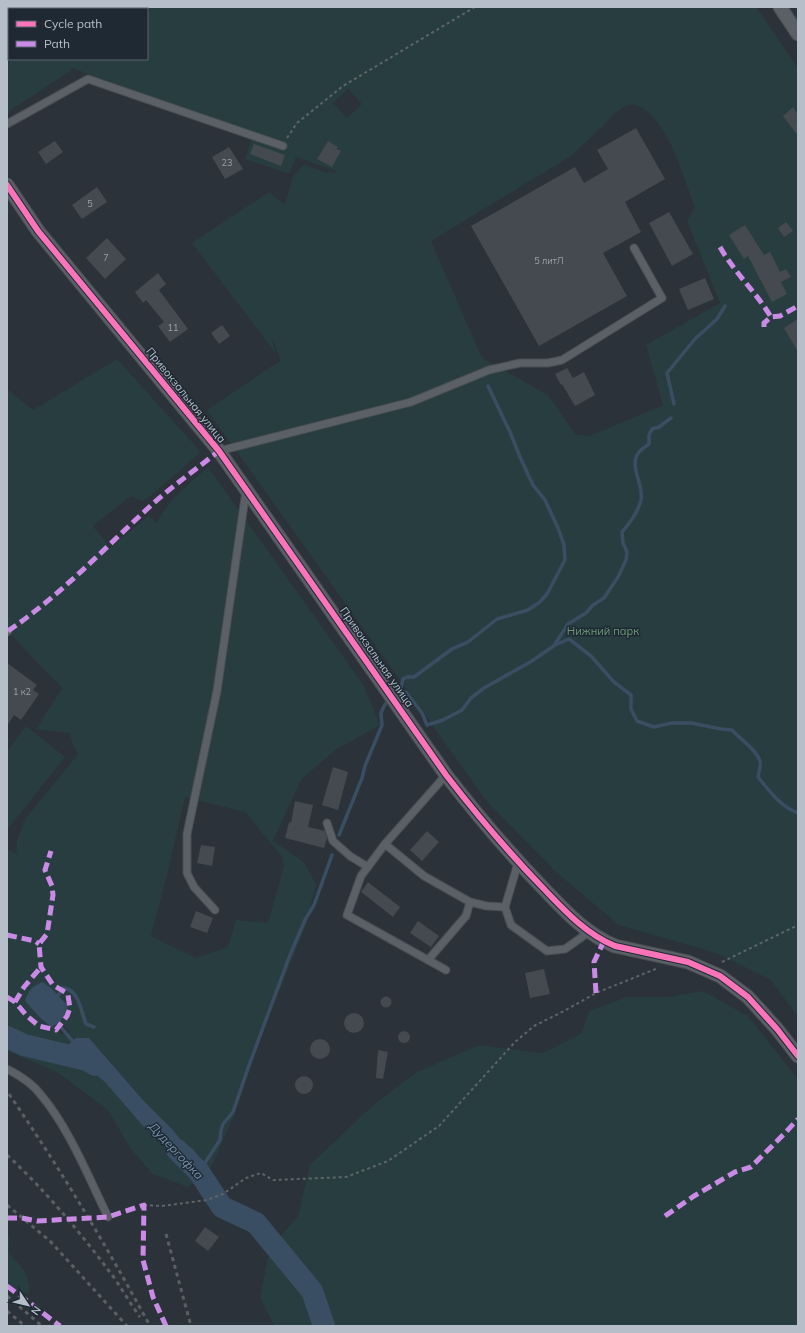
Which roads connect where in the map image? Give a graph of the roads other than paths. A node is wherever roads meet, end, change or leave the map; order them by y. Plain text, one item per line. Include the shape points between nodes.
1 (780, 7) edge
2 (798, 34) edge
3 (7, 124) edge
4 (283, 146) road end
5 (7, 185) edge
6 (634, 248) dead end
7 (219, 451) junction
8 (246, 490) junction
9 (446, 775) junction
10 (327, 823) dead end
11 (386, 844) junction
12 (518, 863) junction
13 (368, 867) junction
14 (470, 902) junction
15 (505, 907) junction
16 (215, 910) dead end
17 (589, 932) junction
18 (428, 960) junction
19 (446, 970) dead end
20 (798, 1056) edge
21 (7, 1069) edge
22 (108, 1217) dead end

1 - 2 street
3 - 4 lane via 88,79
5 - 7 street, Привокзальная улица via 38,230
6 - 7 lane via 662,298 562,360 520,363 489,370 411,402
7 - 8 street, Привокзальная улица
8 - 9 street, Привокзальная улица
8 - 16 lane via 217,691 187,834 187,873 194,887
9 - 11 lane
9 - 12 street, Привокзальная улица
10 - 13 lane via 333,841
11 - 13 lane
11 - 14 lane via 424,876
12 - 15 lane
12 - 17 street, Привокзальная улица
13 - 18 lane via 362,876 348,915
14 - 15 lane
14 - 18 lane via 466,916
15 - 17 lane via 511,926 547,951 565,949
17 - 20 street, Привокзальная улица via 615,946 688,962 720,976 748,997
18 - 19 lane
21 - 22 lane via 41,1094 56,1115

